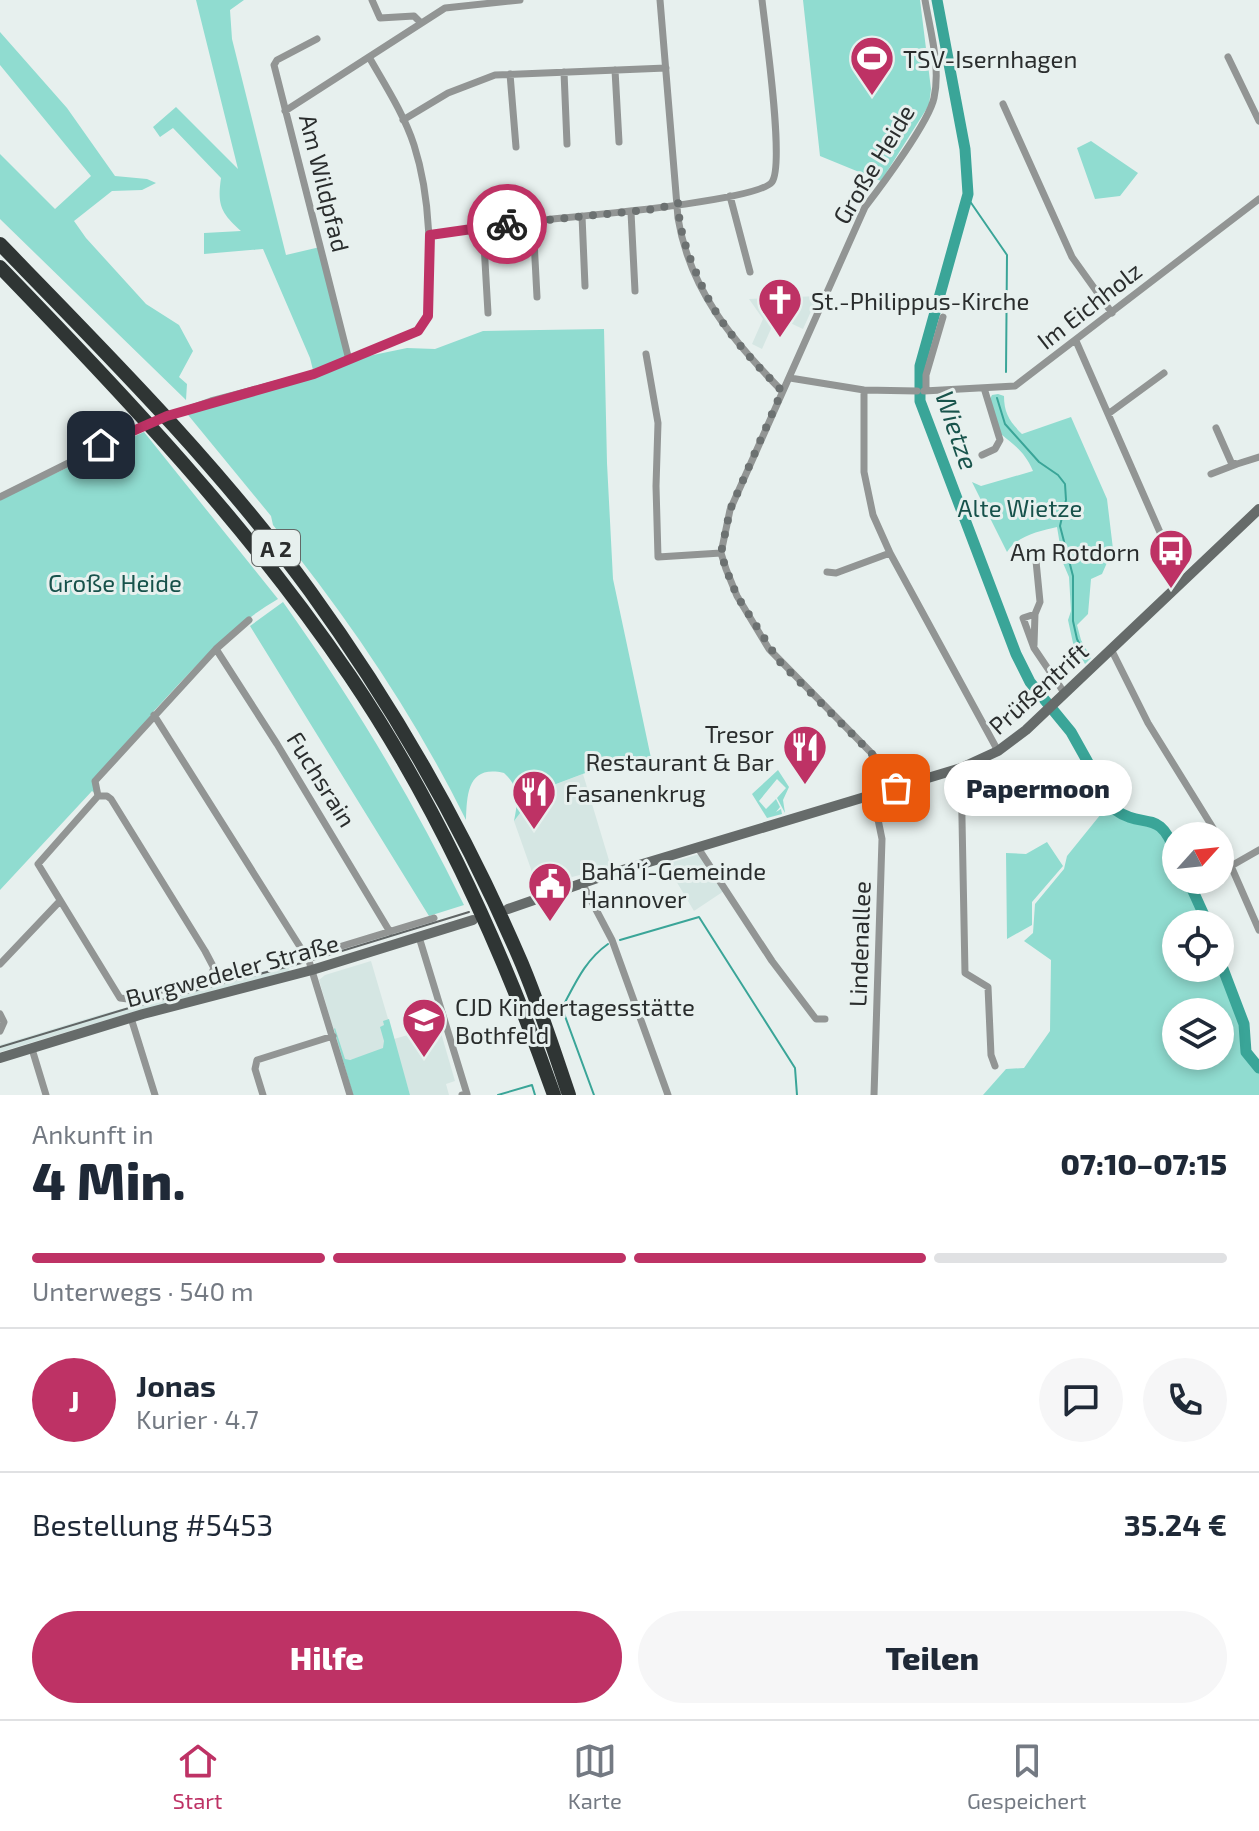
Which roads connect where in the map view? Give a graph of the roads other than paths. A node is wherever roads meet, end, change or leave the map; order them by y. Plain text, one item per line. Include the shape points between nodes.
1 (372, 0) edge
2 (520, 0) edge
3 (660, 0) edge
4 (762, 0) edge
5 (925, 0) edge
6 (445, 4) edge
7 (421, 23) junction
8 (317, 39) dead end
9 (369, 57) junction
10 (1228, 57) dead end
11 (666, 68) junction
12 (615, 70) junction
13 (564, 72) junction
14 (510, 74) junction
15 (1003, 104) dead end
16 (285, 111) junction
17 (403, 120) junction
18 (1259, 121) edge
19 (619, 142) dead end
20 (567, 144) dead end
21 (516, 147) dead end
22 (730, 196) junction
23 (1259, 199) edge
24 (678, 203) junction
25 (631, 212) junction
26 (582, 216) junction
27 (533, 221) junction
28 (483, 227) junction
29 (430, 235) junction
30 (0, 244) edge
31 (0, 267) edge
32 (750, 272) dead end
33 (585, 286) dead end
34 (635, 291) dead end
35 (537, 297) dead end
36 (488, 313) dead end
37 (1112, 313) junction
38 (943, 317) dead end
39 (1076, 341) junction
40 (646, 354) dead end
41 (349, 360) junction
42 (1164, 373) dead end
43 (790, 378) junction
44 (984, 388) junction
45 (864, 390) junction
46 (782, 391) junction
47 (922, 391) junction
48 (1108, 414) junction
49 (1216, 428) dead end
50 (982, 455) dead end
51 (1259, 457) edge
52 (1237, 464) junction
53 (1211, 474) dead end
54 (0, 497) edge
55 (1259, 509) edge
56 (721, 553) junction
57 (890, 553) junction
58 (1036, 561) dead end
59 (827, 572) dead end
60 (1184, 579) junction
61 (249, 620) dead end
62 (216, 649) junction
63 (1111, 649) junction
64 (1065, 694) junction
65 (154, 715) junction
66 (998, 751) junction
67 (961, 768) junction
68 (896, 788) junction
69 (873, 795) junction
70 (98, 796) junction
71 (1209, 822) edge
72 (698, 848) junction
73 (1259, 850) edge
74 (660, 859) joint
75 (1234, 864) edge
76 (1234, 873) edge
77 (582, 883) junction
78 (484, 899) junction
79 (59, 902) junction
80 (434, 918) dead end
81 (493, 918) junction
82 (1259, 930) edge
83 (390, 932) junction
84 (419, 937) junction
85 (306, 957) junction
86 (0, 964) edge
87 (312, 970) junction
88 (0, 1014) edge
89 (131, 1018) junction
90 (825, 1019) dead end
91 (0, 1031) edge
92 (333, 1036) junction
93 (32, 1049) junction
94 (0, 1058) edge
95 (995, 1066) dead end
96 (46, 1095) edge
97 (155, 1095) edge
98 (263, 1095) edge
99 (350, 1095) edge
100 (462, 1095) edge
101 (554, 1095) edge
102 (569, 1095) edge
103 (668, 1095) edge
104 (874, 1095) edge

1 - 7 street via 380,18 414,16
2 - 6 street
3 - 11 street
4 - 22 street via 775,175 767,186
5 - 43 street, Große Heide via 934,97 865,207
6 - 7 street
7 - 9 street
8 - 16 street, Am Wildpfad via 274,65
9 - 16 street
9 - 17 street
10 - 18 street
11 - 12 street
11 - 24 street
12 - 13 street
12 - 19 street
13 - 14 street
13 - 20 street
14 - 17 street via 466,85
14 - 21 street
15 - 37 street via 1072,257
16 - 41 street, Am Wildpfad
17 - 29 street via 419,162
22 - 24 street
22 - 32 street
23 - 37 street, Im Eichholz
24 - 25 street
24 - 46 street via 680,231 710,306 732,339
25 - 26 street
25 - 34 street
26 - 27 street
26 - 33 street
27 - 28 street
27 - 35 street
28 - 29 street
28 - 36 street
29 - 41 street via 424,325
30 - 78 highway, A 2 via 192,447 309,591 426,770
31 - 78 highway, A 2 via 226,511 297,602 351,677
37 - 39 street, Im Eichholz
38 - 47 street
39 - 44 street, Im Eichholz via 1015,386
39 - 48 street
40 - 56 street via 658,423 658,557
41 - 54 street via 127,432
42 - 48 street
43 - 45 street, Im Eichholz
43 - 46 street, Große Heide
44 - 47 street, Im Eichholz
44 - 50 street via 1000,440
45 - 47 street, Im Eichholz
45 - 57 street via 868,494
46 - 56 street, Große Heide via 730,510
48 - 60 street
49 - 52 street via 1231,462
51 - 52 street
52 - 53 street
55 - 60 main road, Prüßentrift
56 - 68 street via 737,596 769,649 892,774
57 - 59 street
57 - 66 street
58 - 64 street via 1040,602 1035,614 1023,618 1034,648
60 - 63 main road, Prüßentrift
61 - 62 street
62 - 65 street
62 - 83 street, Fuchsrain
63 - 64 main road, Prüßentrift
63 - 71 street via 1148,723
64 - 66 main road, Prüßentrift
65 - 70 street via 95,781
65 - 85 street
66 - 67 main road, Prüßentrift
67 - 68 main road, Prüßentrift
67 - 95 street via 965,973 988,987
68 - 69 main road, Prüßentrift
69 - 72 main road, Prüßentrift
69 - 104 street, Lindenallee via 882,839
70 - 79 street via 38,864
70 - 79 street via 111,799 212,963 213,973 120,998
72 - 74 main road, Prüßentrift
72 - 90 street via 791,987 816,1019
73 - 75 street
74 - 77 main road, Burgwedeler Straße
76 - 82 street
77 - 81 main road, Burgwedeler Straße
77 - 103 street via 612,940
78 - 81 highway, A 2
79 - 86 street
80 - 83 street, Burgwedeler Straße
81 - 84 main road, Burgwedeler Straße
81 - 101 highway, A 2
81 - 102 highway, A 2 via 523,967
83 - 85 street, Burgwedeler Straße
84 - 87 main road, Burgwedeler Straße
84 - 100 street via 467,1094
85 - 87 street
87 - 89 main road, Burgwedeler Straße
87 - 92 street
88 - 91 street
89 - 93 main road, Burgwedeler Straße
89 - 97 street
92 - 98 street via 257,1060
92 - 99 street
93 - 94 main road, Burgwedeler Straße
93 - 96 street

